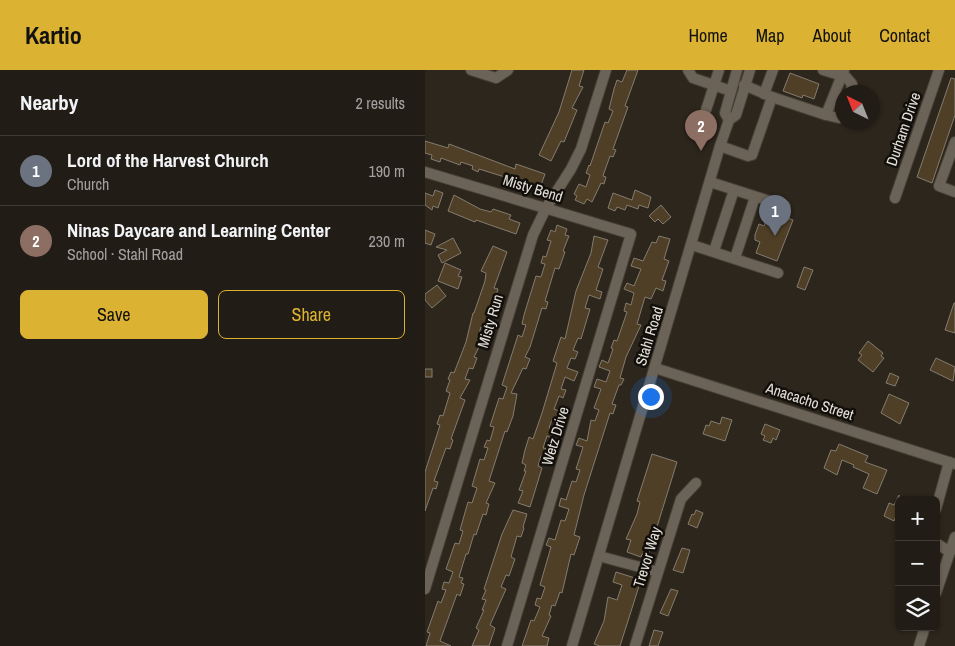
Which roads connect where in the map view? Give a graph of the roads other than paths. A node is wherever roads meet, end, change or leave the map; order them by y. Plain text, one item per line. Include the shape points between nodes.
1 (471, 70) edge
2 (508, 70) edge
3 (606, 70) edge
4 (688, 70) edge
5 (719, 70) edge
6 (737, 70) edge
7 (750, 70) edge
8 (773, 70) edge
9 (939, 70) edge
10 (828, 71) edge
11 (843, 73) edge
12 (714, 85) junction
13 (744, 85) junction
14 (853, 85) edge
15 (731, 91) junction
16 (768, 96) junction
17 (707, 110) dead end
18 (826, 115) junction
19 (835, 118) edge
20 (729, 120) junction
21 (955, 142) edge
22 (721, 146) junction
23 (425, 172) edge
24 (710, 182) junction
25 (734, 190) junction
26 (955, 192) edge
27 (755, 197) junction
28 (895, 198) dead end
29 (785, 206) dead end
30 (545, 208) junction
31 (631, 234) joint
32 (692, 245) junction
33 (714, 251) junction
34 (735, 258) junction
35 (778, 273) dead end
36 (655, 368) junction
37 (952, 463) edge
38 (696, 483) dead end
39 (940, 498) edge
40 (955, 537) edge
41 (940, 546) edge
42 (950, 552) junction
43 (599, 556) junction
44 (658, 572) junction
45 (938, 586) edge
46 (425, 589) edge
47 (924, 631) edge
48 (507, 646) edge
49 (572, 646) edge
50 (635, 646) edge
51 (919, 646) edge

1 - 2 street via 496,78
3 - 30 street, Misty Run via 581,149
4 - 12 street via 693,78
5 - 12 street
6 - 15 street, Stahl Road
7 - 13 street, Stahl Road
8 - 16 street
9 - 28 street, Durham Drive
10 - 11 street
11 - 14 street
11 - 18 street
12 - 15 street
12 - 17 street
13 - 16 street
13 - 20 street, Stahl Road via 736,115
15 - 20 street, Stahl Road via 725,113
16 - 18 street
16 - 22 street via 752,155
18 - 19 street
20 - 22 street, Stahl Road
21 - 26 street via 939,186
22 - 24 street, Stahl Road
23 - 30 street, Misty Bend
24 - 25 street
24 - 32 street, Stahl Road
25 - 27 street
25 - 33 street
27 - 29 street
27 - 34 street
30 - 31 street, Misty Bend
30 - 46 street, Misty Run via 523,264
31 - 48 street, Wetz Drive
32 - 33 street
32 - 36 street, Stahl Road
33 - 34 street
34 - 35 street
36 - 37 street, Anacacho Street
36 - 43 street, Stahl Road
37 - 39 street
38 - 44 street, Trevor Way via 681,498
40 - 42 street
41 - 42 street
42 - 45 street
43 - 44 street
43 - 49 street, Stahl Road
44 - 50 street, Trevor Way
47 - 51 street

